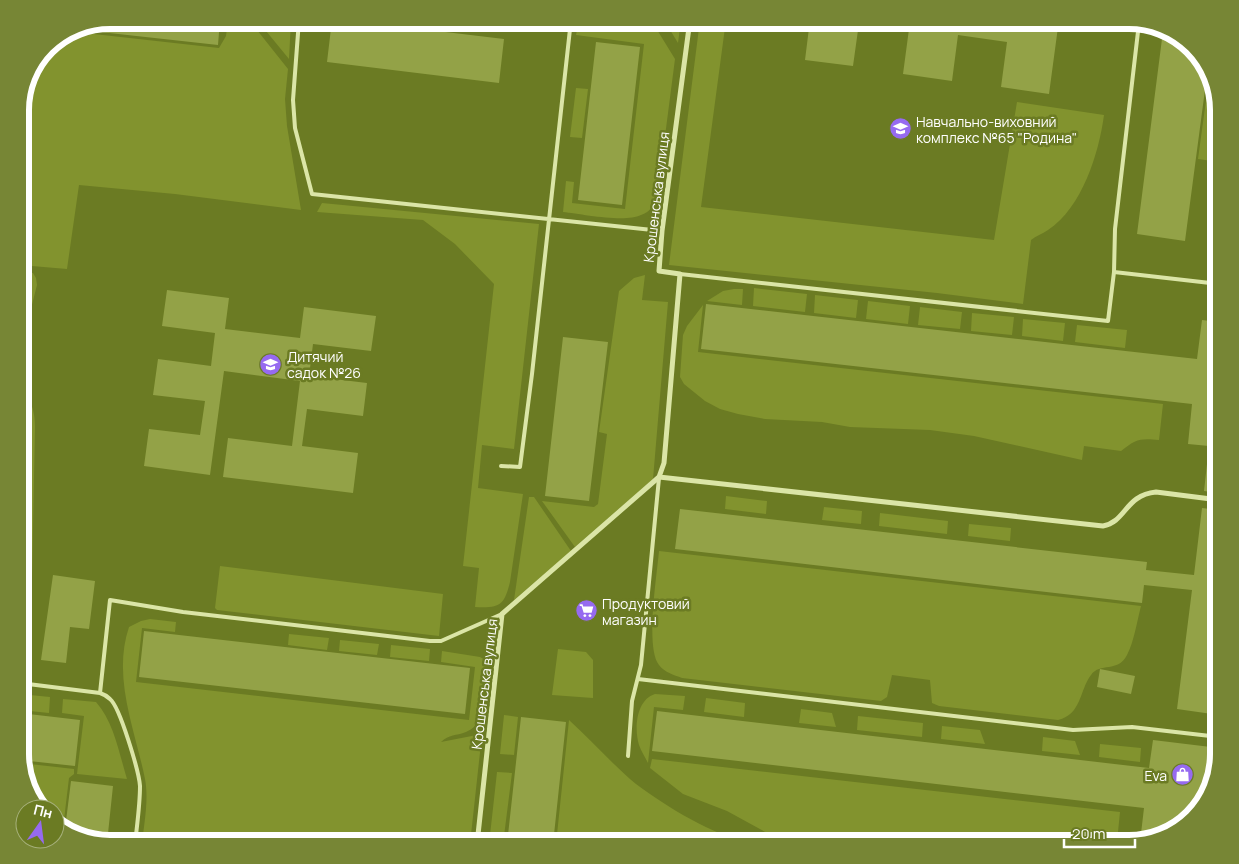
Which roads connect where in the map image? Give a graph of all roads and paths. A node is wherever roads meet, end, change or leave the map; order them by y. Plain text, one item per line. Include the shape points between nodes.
1 (298, 29) edge
2 (570, 29) edge
3 (689, 29) edge
4 (1138, 29) edge
5 (548, 218) junction
6 (662, 231) junction
7 (1114, 272) junction
8 (680, 274) junction
9 (1210, 283) edge
10 (501, 466) dead end
11 (659, 477) junction
12 (1210, 499) edge
13 (502, 614) junction
14 (638, 679) junction
15 (29, 684) edge
16 (100, 692) junction
17 (1210, 736) edge
18 (628, 756) dead end
19 (136, 835) edge
20 (478, 835) edge

1 - 5 lane via 293,100 295,128 312,194
2 - 5 lane
3 - 6 street, Крошенська вулиця
4 - 7 lane via 1115,229
5 - 6 lane
5 - 10 lane via 520,468
6 - 8 street, Крошенська вулиця via 659,271
7 - 8 lane via 1108,321
7 - 9 lane
8 - 11 street via 664,463
11 - 12 street via 1103,526 1114,522 1132,502 1146,493
11 - 13 street, Крошенська вулиця
11 - 14 lane
13 - 16 lane via 441,641 430,641 183,612 110,600
13 - 20 street, Крошенська вулиця
14 - 17 lane via 1073,730 1132,727
14 - 18 lane via 632,701
15 - 16 lane
16 - 19 lane via 110,699 122,720 139,779

